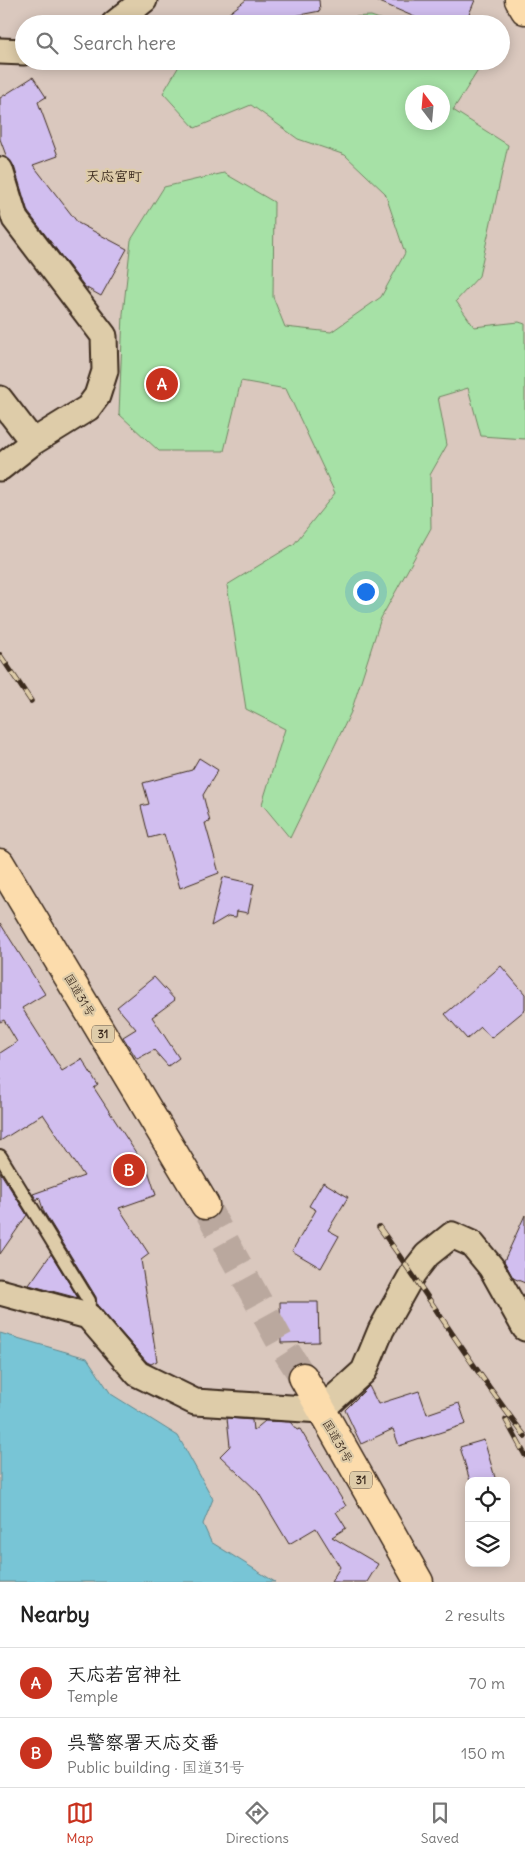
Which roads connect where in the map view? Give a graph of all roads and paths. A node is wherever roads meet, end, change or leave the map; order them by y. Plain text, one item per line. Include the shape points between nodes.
1 (144, 0) edge
2 (519, 0) edge
3 (525, 10) edge
4 (125, 15) edge
5 (0, 51) edge
6 (15, 52) edge
7 (0, 170) edge
8 (0, 399) edge
9 (33, 442) junction
10 (0, 468) edge
11 (0, 863) edge
12 (0, 1156) edge
13 (206, 1205) tunnel mouth
14 (0, 1292) edge
15 (88, 1316) junction
16 (525, 1328) edge
17 (303, 1377) tunnel mouth
18 (321, 1410) junction
19 (419, 1582) edge

1 - 4 street
2 - 3 highway
5 - 6 street
7 - 9 street via 15,219 104,336 105,371 97,396 88,408
8 - 9 street
9 - 10 street
11 - 13 highway, 国道31号 / 31 via 13,894
12 - 15 lane via 89,1301
14 - 15 street
15 - 18 street via 138,1374 195,1402
16 - 18 street via 491,1267 472,1244 452,1235 427,1255 413,1273 381,1330 364,1371
17 - 18 highway, 国道31号 / 31
18 - 19 highway, 国道31号 / 31

